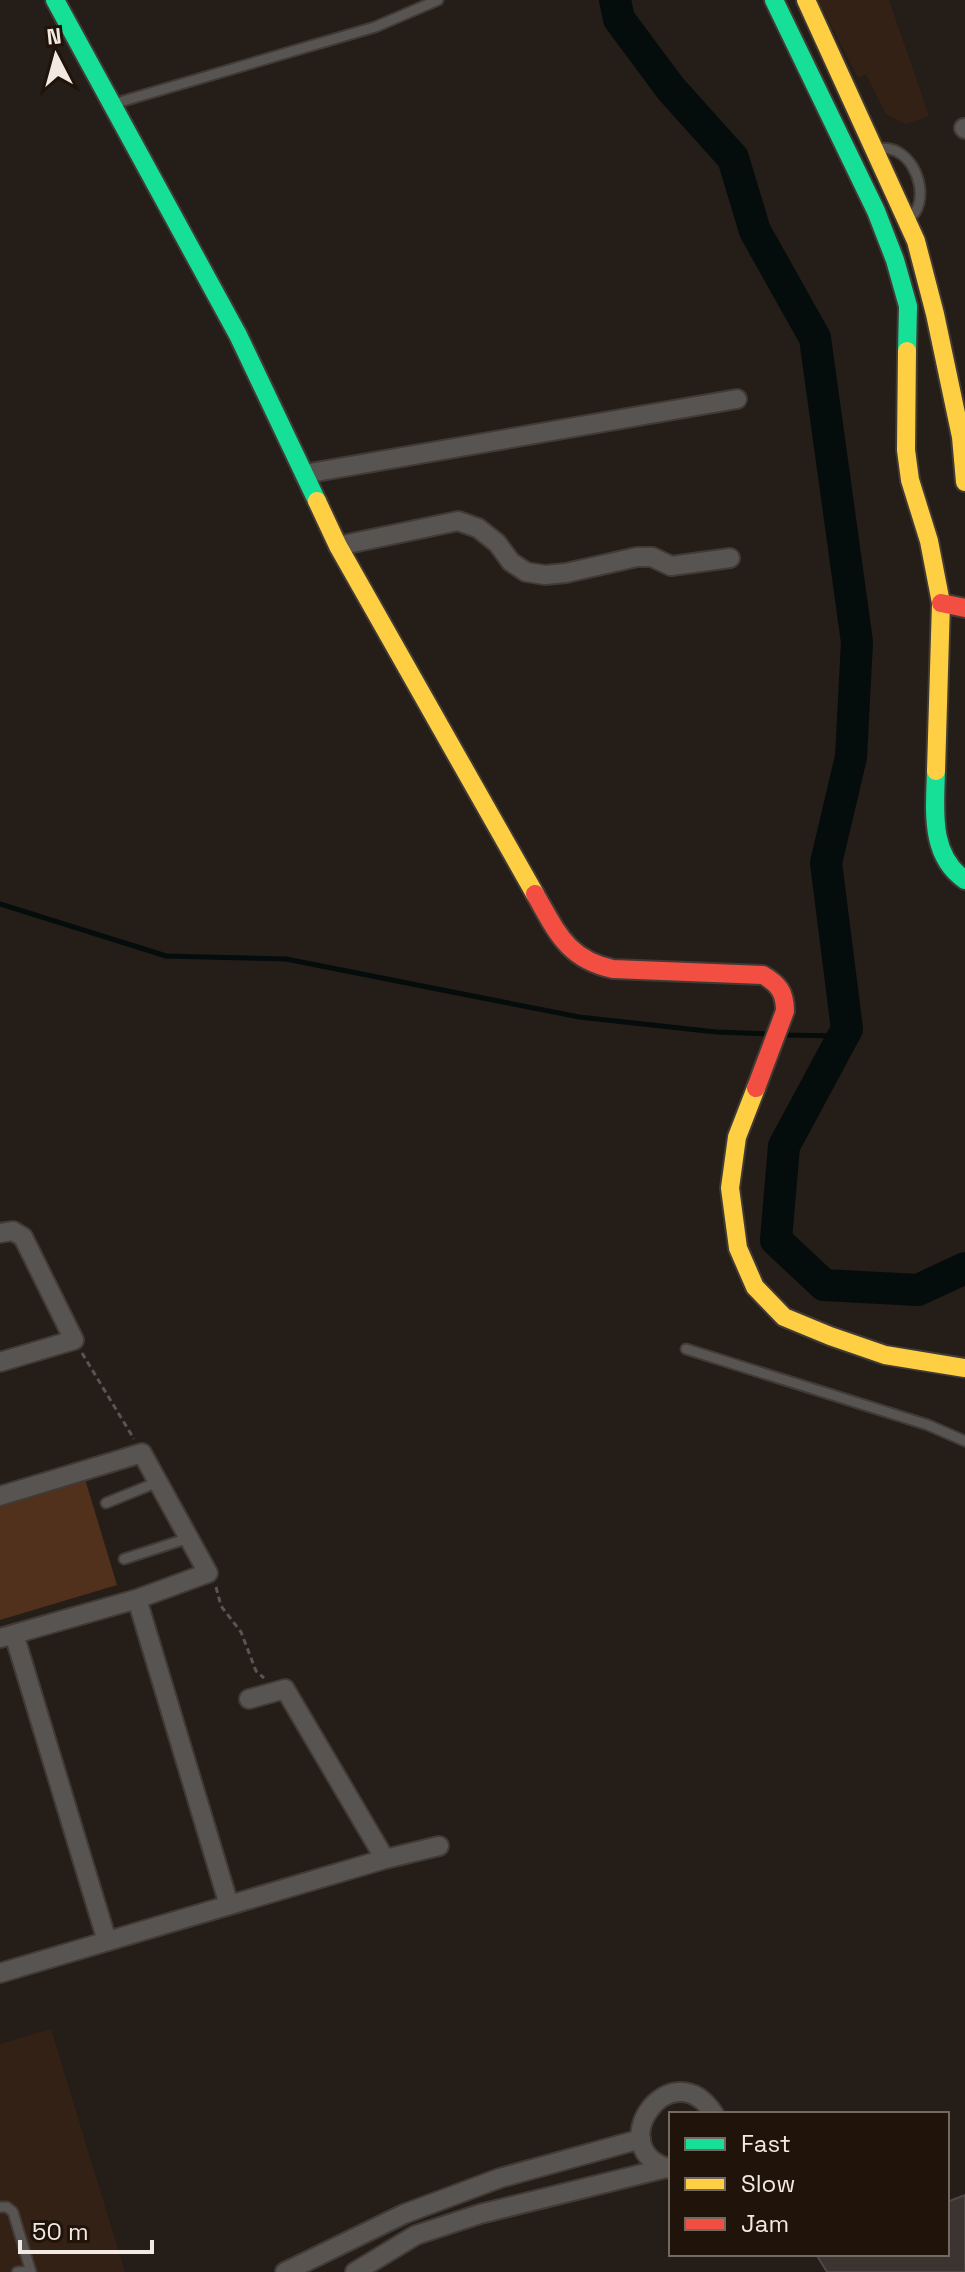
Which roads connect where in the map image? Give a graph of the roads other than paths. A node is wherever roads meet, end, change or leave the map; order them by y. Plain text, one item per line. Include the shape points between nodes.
1 (55, 0) edge
2 (438, 0) edge
3 (774, 0) edge
4 (806, 0) edge
5 (113, 104) junction
6 (875, 148) junction
7 (907, 220) junction
8 (935, 314) junction
9 (909, 318) junction
10 (737, 399) dead end
11 (963, 437) edge
12 (304, 474) junction
13 (965, 474) edge
14 (965, 482) edge
15 (338, 546) junction
16 (730, 558) dead end
17 (941, 603) junction
18 (965, 608) edge
19 (965, 880) edge
20 (0, 1233) edge
21 (686, 1349) dead end
22 (0, 1362) edge
23 (965, 1368) edge
24 (965, 1441) edge
25 (158, 1482) junction
26 (0, 1496) edge
27 (106, 1503) dead end
28 (189, 1538) junction
29 (124, 1559) dead end
30 (137, 1599) junction
31 (7, 1636) edge
32 (249, 1699) dead end
33 (439, 1846) dead end
34 (385, 1859) junction
35 (229, 1905) junction
36 (107, 1941) junction
37 (0, 1973) edge
38 (712, 2112) edge
39 (641, 2139) junction
40 (669, 2168) edge
41 (0, 2207) edge
42 (404, 2214) junction
43 (416, 2235) junction
44 (31, 2271) edge
45 (17, 2272) edge
46 (285, 2272) edge
47 (355, 2272) edge

1 - 5 street
2 - 5 lane via 375,27
3 - 9 street via 876,211
4 - 6 street
5 - 12 street via 243,345
6 - 7 street
6 - 7 lane via 897,152 912,166 921,201
7 - 8 street
8 - 9 street
8 - 11 street
9 - 17 street via 906,450
10 - 12 street
11 - 13 street
12 - 15 street
13 - 14 street
15 - 16 street via 458,521 478,528 526,572 545,575 637,557 671,566
15 - 23 street via 560,938 575,955 613,969 763,975 778,983 786,996 737,1137 730,1188 738,1248 755,1287 784,1317 830,1336 885,1355
17 - 18 street
17 - 19 street via 935,809 939,849
20 - 22 street via 13,1231 23,1237 74,1340
21 - 24 lane
25 - 26 street via 142,1453
25 - 27 lane
25 - 28 street
28 - 29 lane
28 - 30 street via 208,1573
30 - 31 street
30 - 35 street
31 - 36 street
32 - 34 street via 285,1689
33 - 34 street
34 - 35 street
35 - 36 street
36 - 37 street
38 - 39 street via 692,2095 663,2097 642,2118
39 - 40 street via 650,2156
39 - 42 street via 500,2178
40 - 43 street
41 - 44 lane via 13,2212
42 - 43 street
42 - 46 street
43 - 47 street
44 - 45 lane

